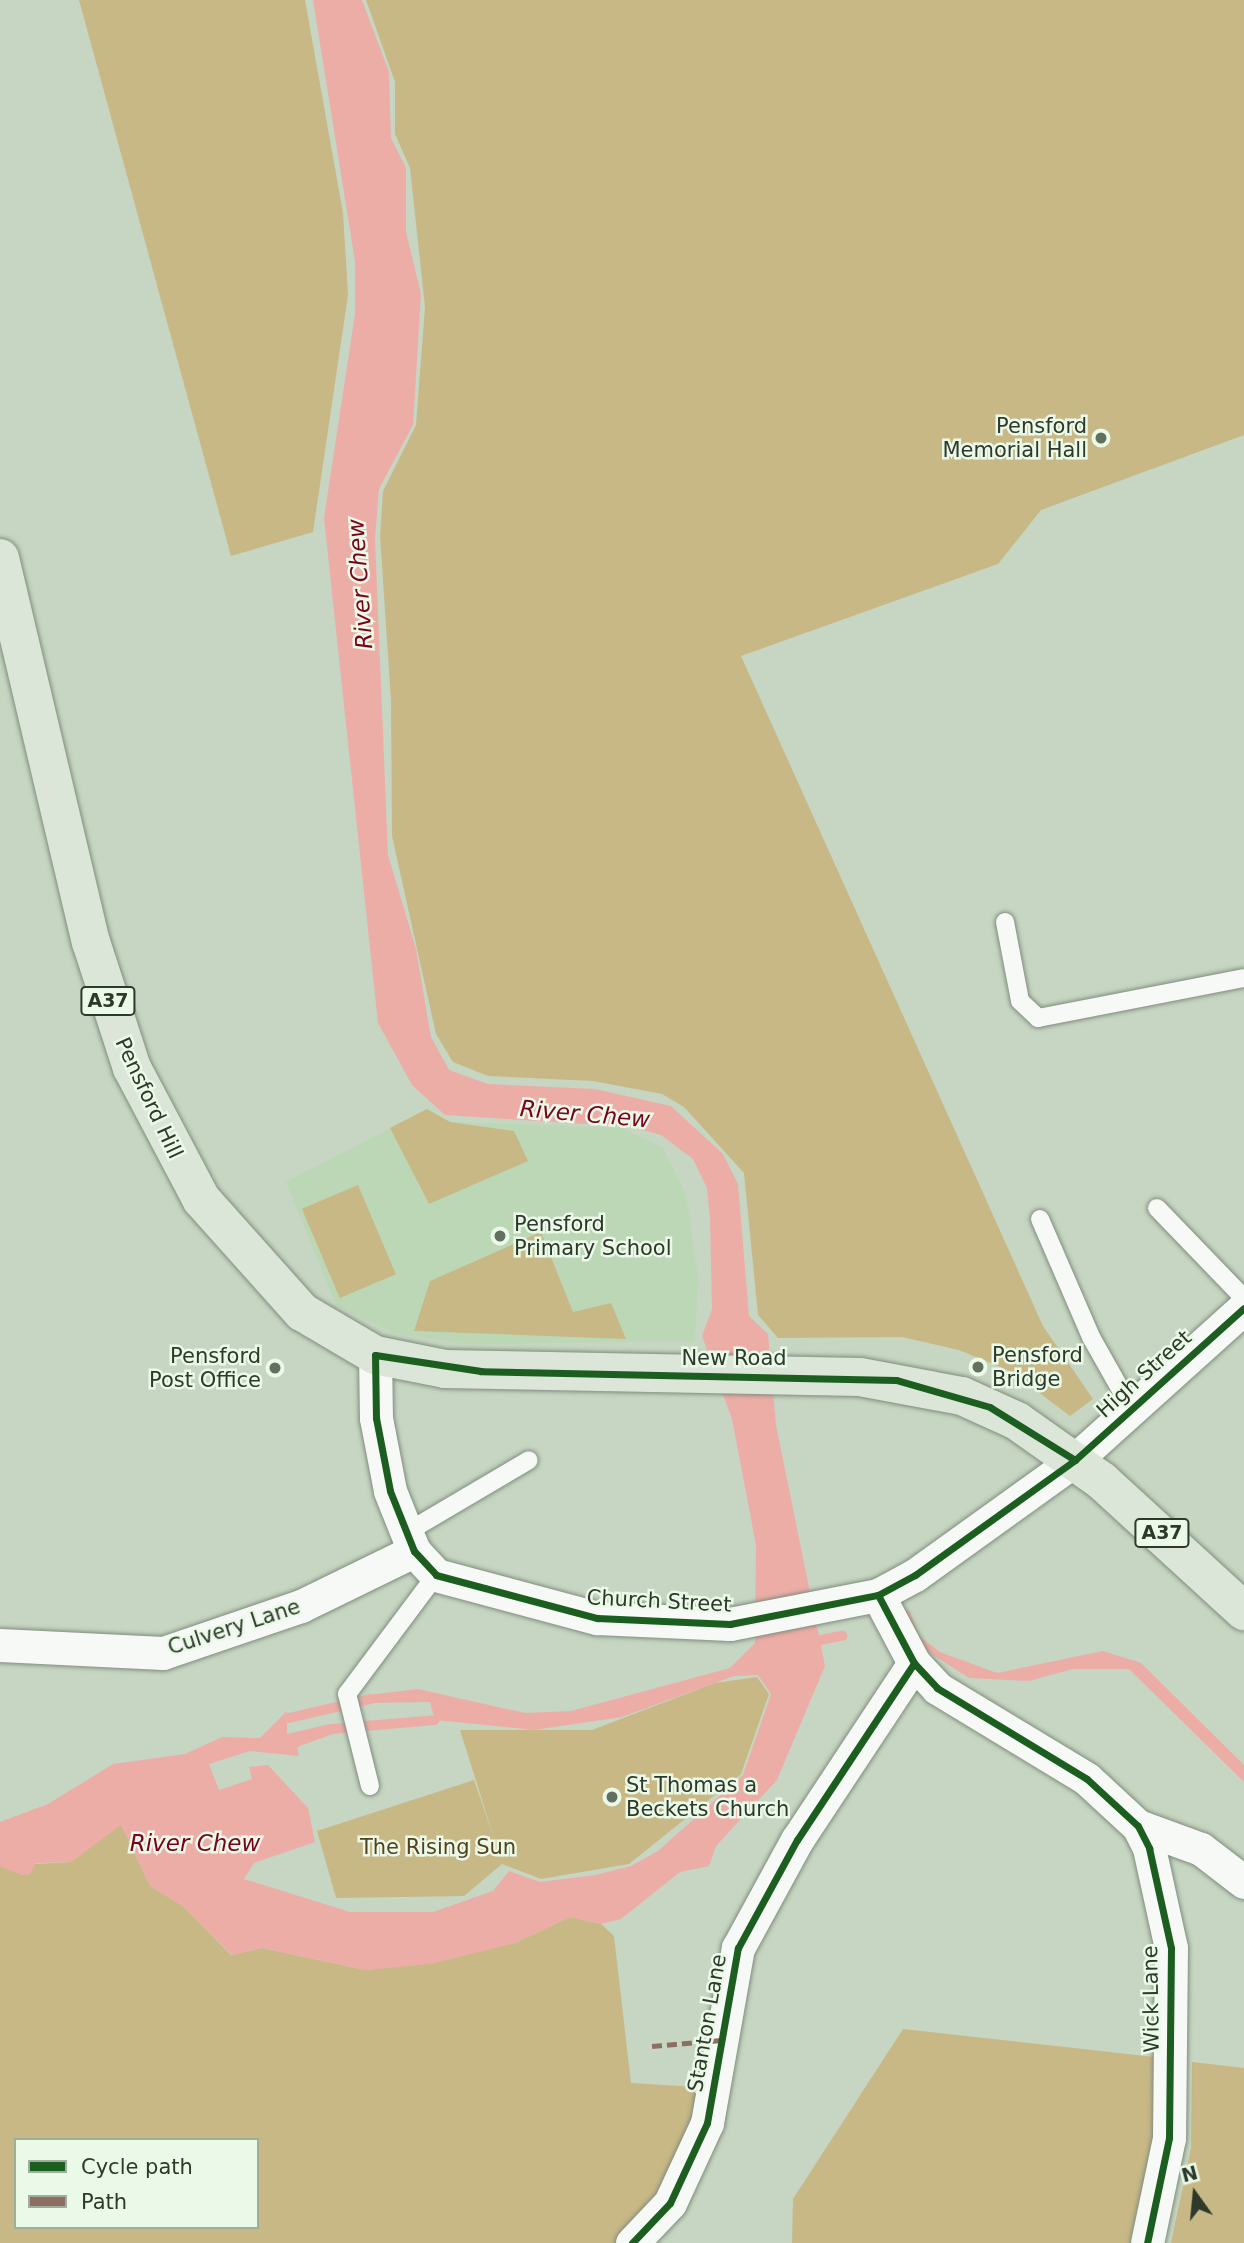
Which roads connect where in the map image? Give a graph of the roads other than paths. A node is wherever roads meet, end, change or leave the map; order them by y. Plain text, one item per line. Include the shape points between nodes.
1 (0, 558) edge
2 (1004, 922) dead end
3 (1244, 978) edge
4 (1157, 1208) dead end
5 (1040, 1219) dead end
6 (1242, 1309) edge
7 (375, 1355) junction
8 (1131, 1408) junction
9 (529, 1460) dead end
10 (1075, 1460) junction
11 (411, 1541) junction
12 (436, 1575) junction
13 (878, 1594) junction
14 (1244, 1611) edge
15 (0, 1645) edge
16 (914, 1663) junction
17 (370, 1786) dead end
18 (1138, 1826) junction
19 (1244, 1882) edge
20 (632, 2243) edge
21 (1147, 2243) edge

1 - 7 highway, Pensford Hill / A37 via 91,942 146,1100 183,1172 256,1265 324,1329
2 - 3 lane via 1020,1001 1038,1018
4 - 6 lane
5 - 8 lane via 1091,1337
6 - 8 street, High Street
7 - 10 highway, New Road / A37 via 445,1369 896,1380 962,1396
7 - 11 street via 376,1418 390,1491
8 - 10 street, High Street
9 - 11 lane
10 - 13 street, Church Street via 915,1575
10 - 14 highway, New Road / A37
11 - 12 street
11 - 15 street, Culvery Lane via 301,1606 163,1653
12 - 13 street, Church Street via 597,1618 736,1624
12 - 17 lane via 347,1694
13 - 16 street
16 - 18 street, Wick Lane via 937,1688 1087,1779
16 - 20 street, Stanton Lane via 797,1840 738,1948 707,2123 670,2203
18 - 19 street via 1201,1849
18 - 21 street, Wick Lane via 1149,1848 1171,1948 1169,2138

